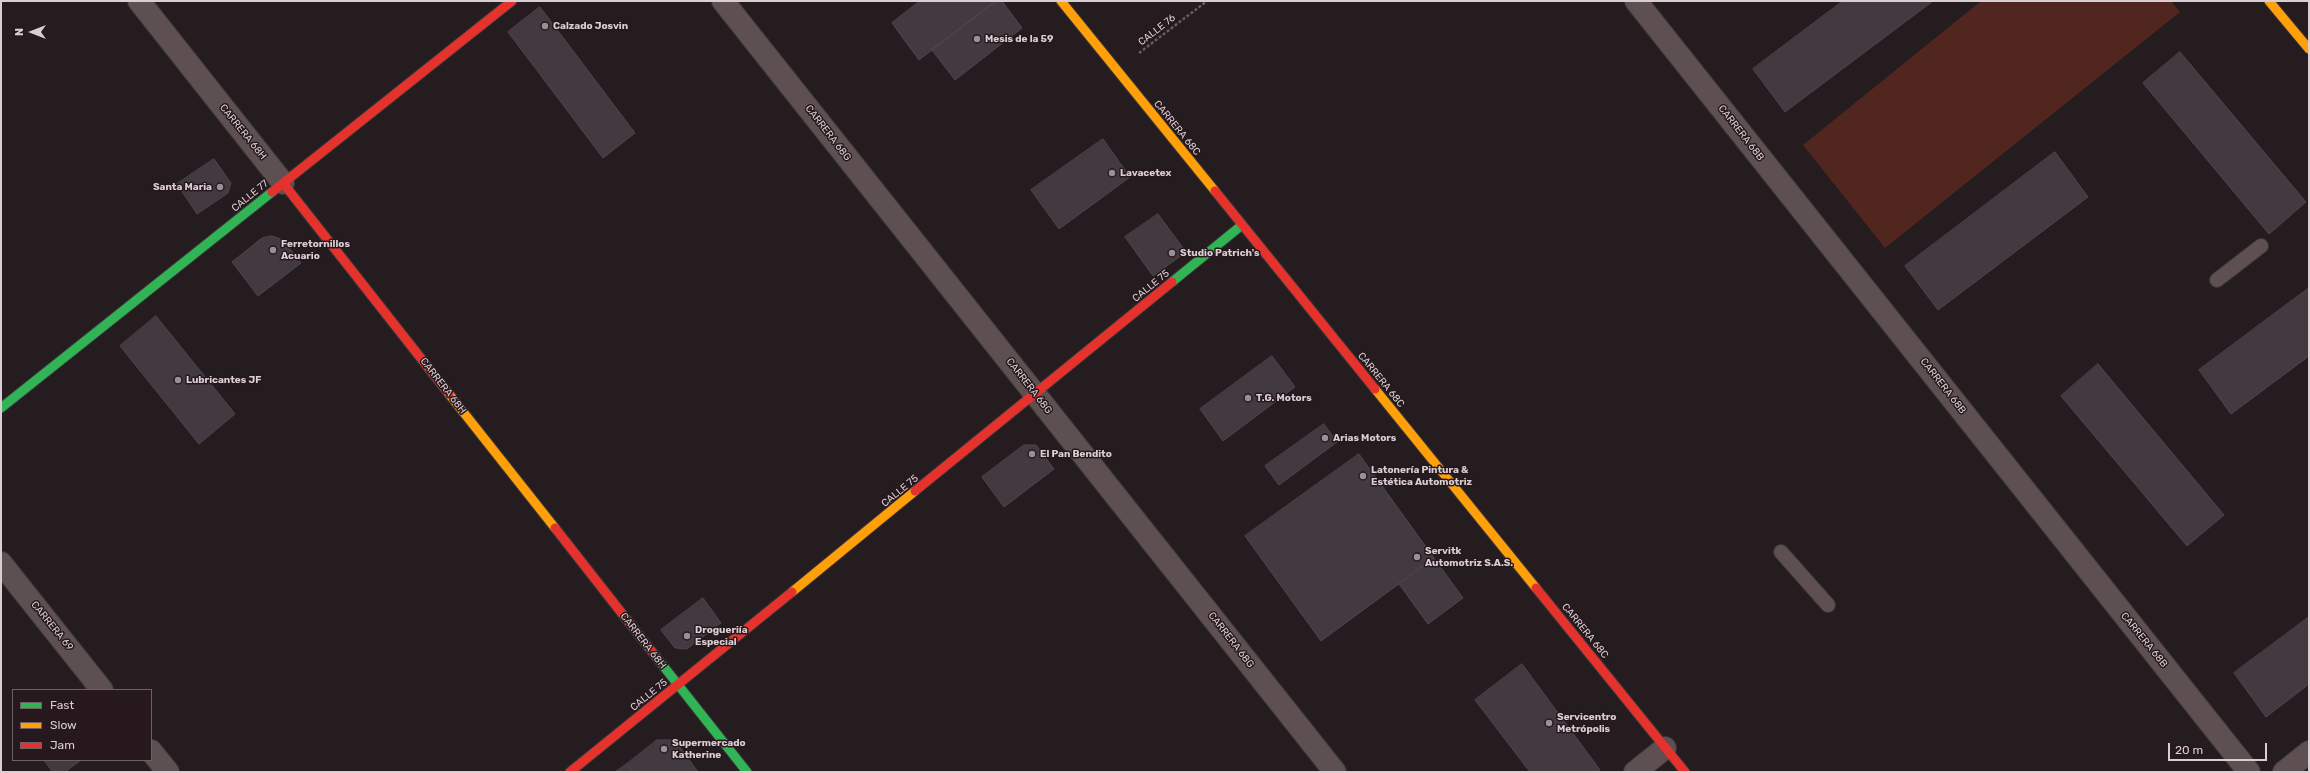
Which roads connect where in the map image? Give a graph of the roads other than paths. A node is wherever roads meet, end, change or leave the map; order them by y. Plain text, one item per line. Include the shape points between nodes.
1 (139, 1) edge
2 (512, 1) edge
3 (723, 1) edge
4 (1061, 1) edge
5 (1636, 1) edge
6 (2269, 1) edge
7 (2309, 48) edge
8 (283, 183) junction
9 (1242, 225) junction
10 (2261, 246) dead end
11 (2217, 280) dead end
12 (1036, 395) junction
13 (1, 408) edge
14 (1781, 552) dead end
15 (1, 563) edge
16 (1828, 605) dead end
17 (678, 685) junction
18 (101, 689) edge
19 (1665, 748) junction
20 (152, 752) edge
21 (2309, 752) edge
22 (168, 772) edge
23 (570, 772) edge
24 (747, 772) edge
25 (1335, 772) edge
26 (1634, 772) edge
27 (1685, 772) edge
28 (2249, 772) edge
29 (2284, 772) edge

1 - 8 street, CARRERA 68H
2 - 8 street, CALLE 77
3 - 12 street, CARRERA 68G
4 - 9 street, CARRERA 68C
5 - 28 street, CARRERA 68B
6 - 7 street
8 - 13 street, CALLE 77
8 - 17 street, CARRERA 68H
9 - 12 street, CALLE 75
9 - 19 street, CARRERA 68C
10 - 11 lane
12 - 17 street, CALLE 75
12 - 25 street, CARRERA 68G
14 - 16 lane
15 - 18 street, CARRERA 69
17 - 23 street, CALLE 75
17 - 24 street, CARRERA 68H
19 - 26 street
19 - 27 street, CARRERA 68C
20 - 22 street
21 - 29 street

